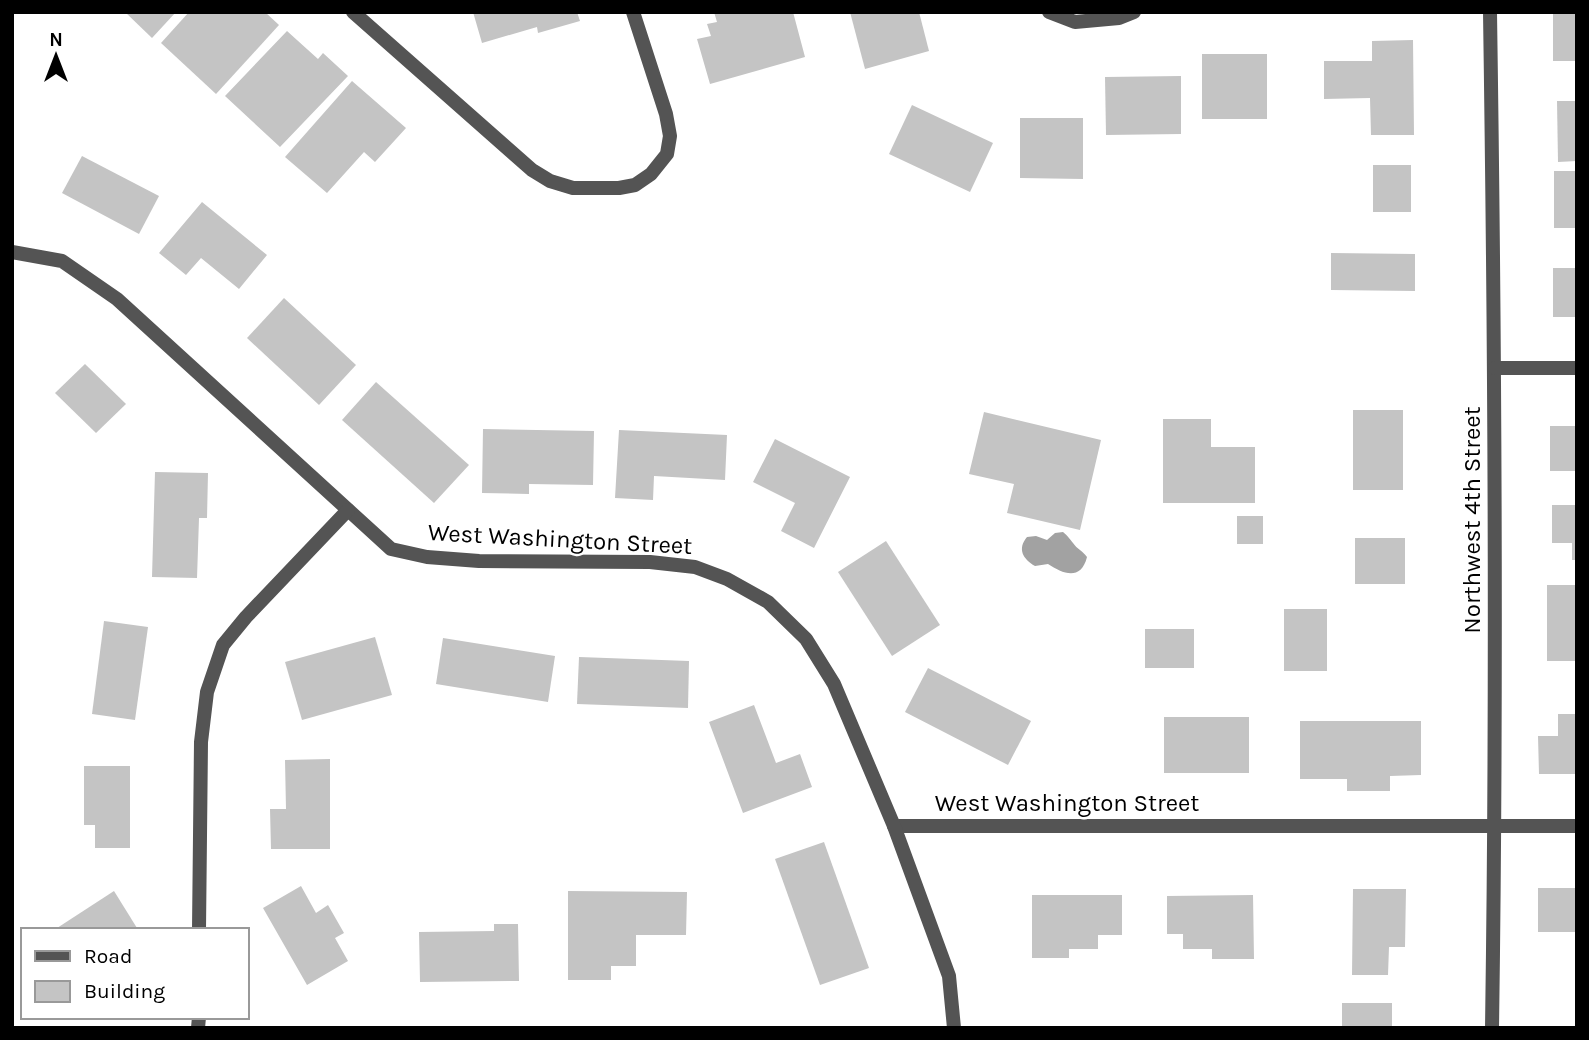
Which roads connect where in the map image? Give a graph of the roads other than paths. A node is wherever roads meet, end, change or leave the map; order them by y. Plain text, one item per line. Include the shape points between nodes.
1 (353, 12) edge
2 (633, 12) edge
3 (1049, 12) edge
4 (1134, 12) edge
5 (1490, 12) edge
6 (12, 252) edge
7 (1495, 368) junction
8 (1577, 368) edge
9 (348, 510) junction
10 (894, 826) junction
11 (1495, 826) junction
12 (1577, 826) edge
13 (200, 928) edge
14 (954, 1028) edge
15 (1492, 1028) edge

1 - 2 street via 532,170 573,188 635,185 667,154 666,114
3 - 4 street via 1075,22
5 - 7 street, Northwest 4th Street
6 - 9 street, West Washington Street via 62,261 117,299
7 - 8 street
7 - 11 street, Northwest 4th Street
9 - 10 street, West Washington Street via 391,549 427,557 695,567 768,602 806,639 834,684
9 - 13 street via 223,645 207,692 201,742
10 - 11 street, West Washington Street
10 - 14 street via 949,976
11 - 12 street, West Washington Street
11 - 15 street, Northwest 4th Street

